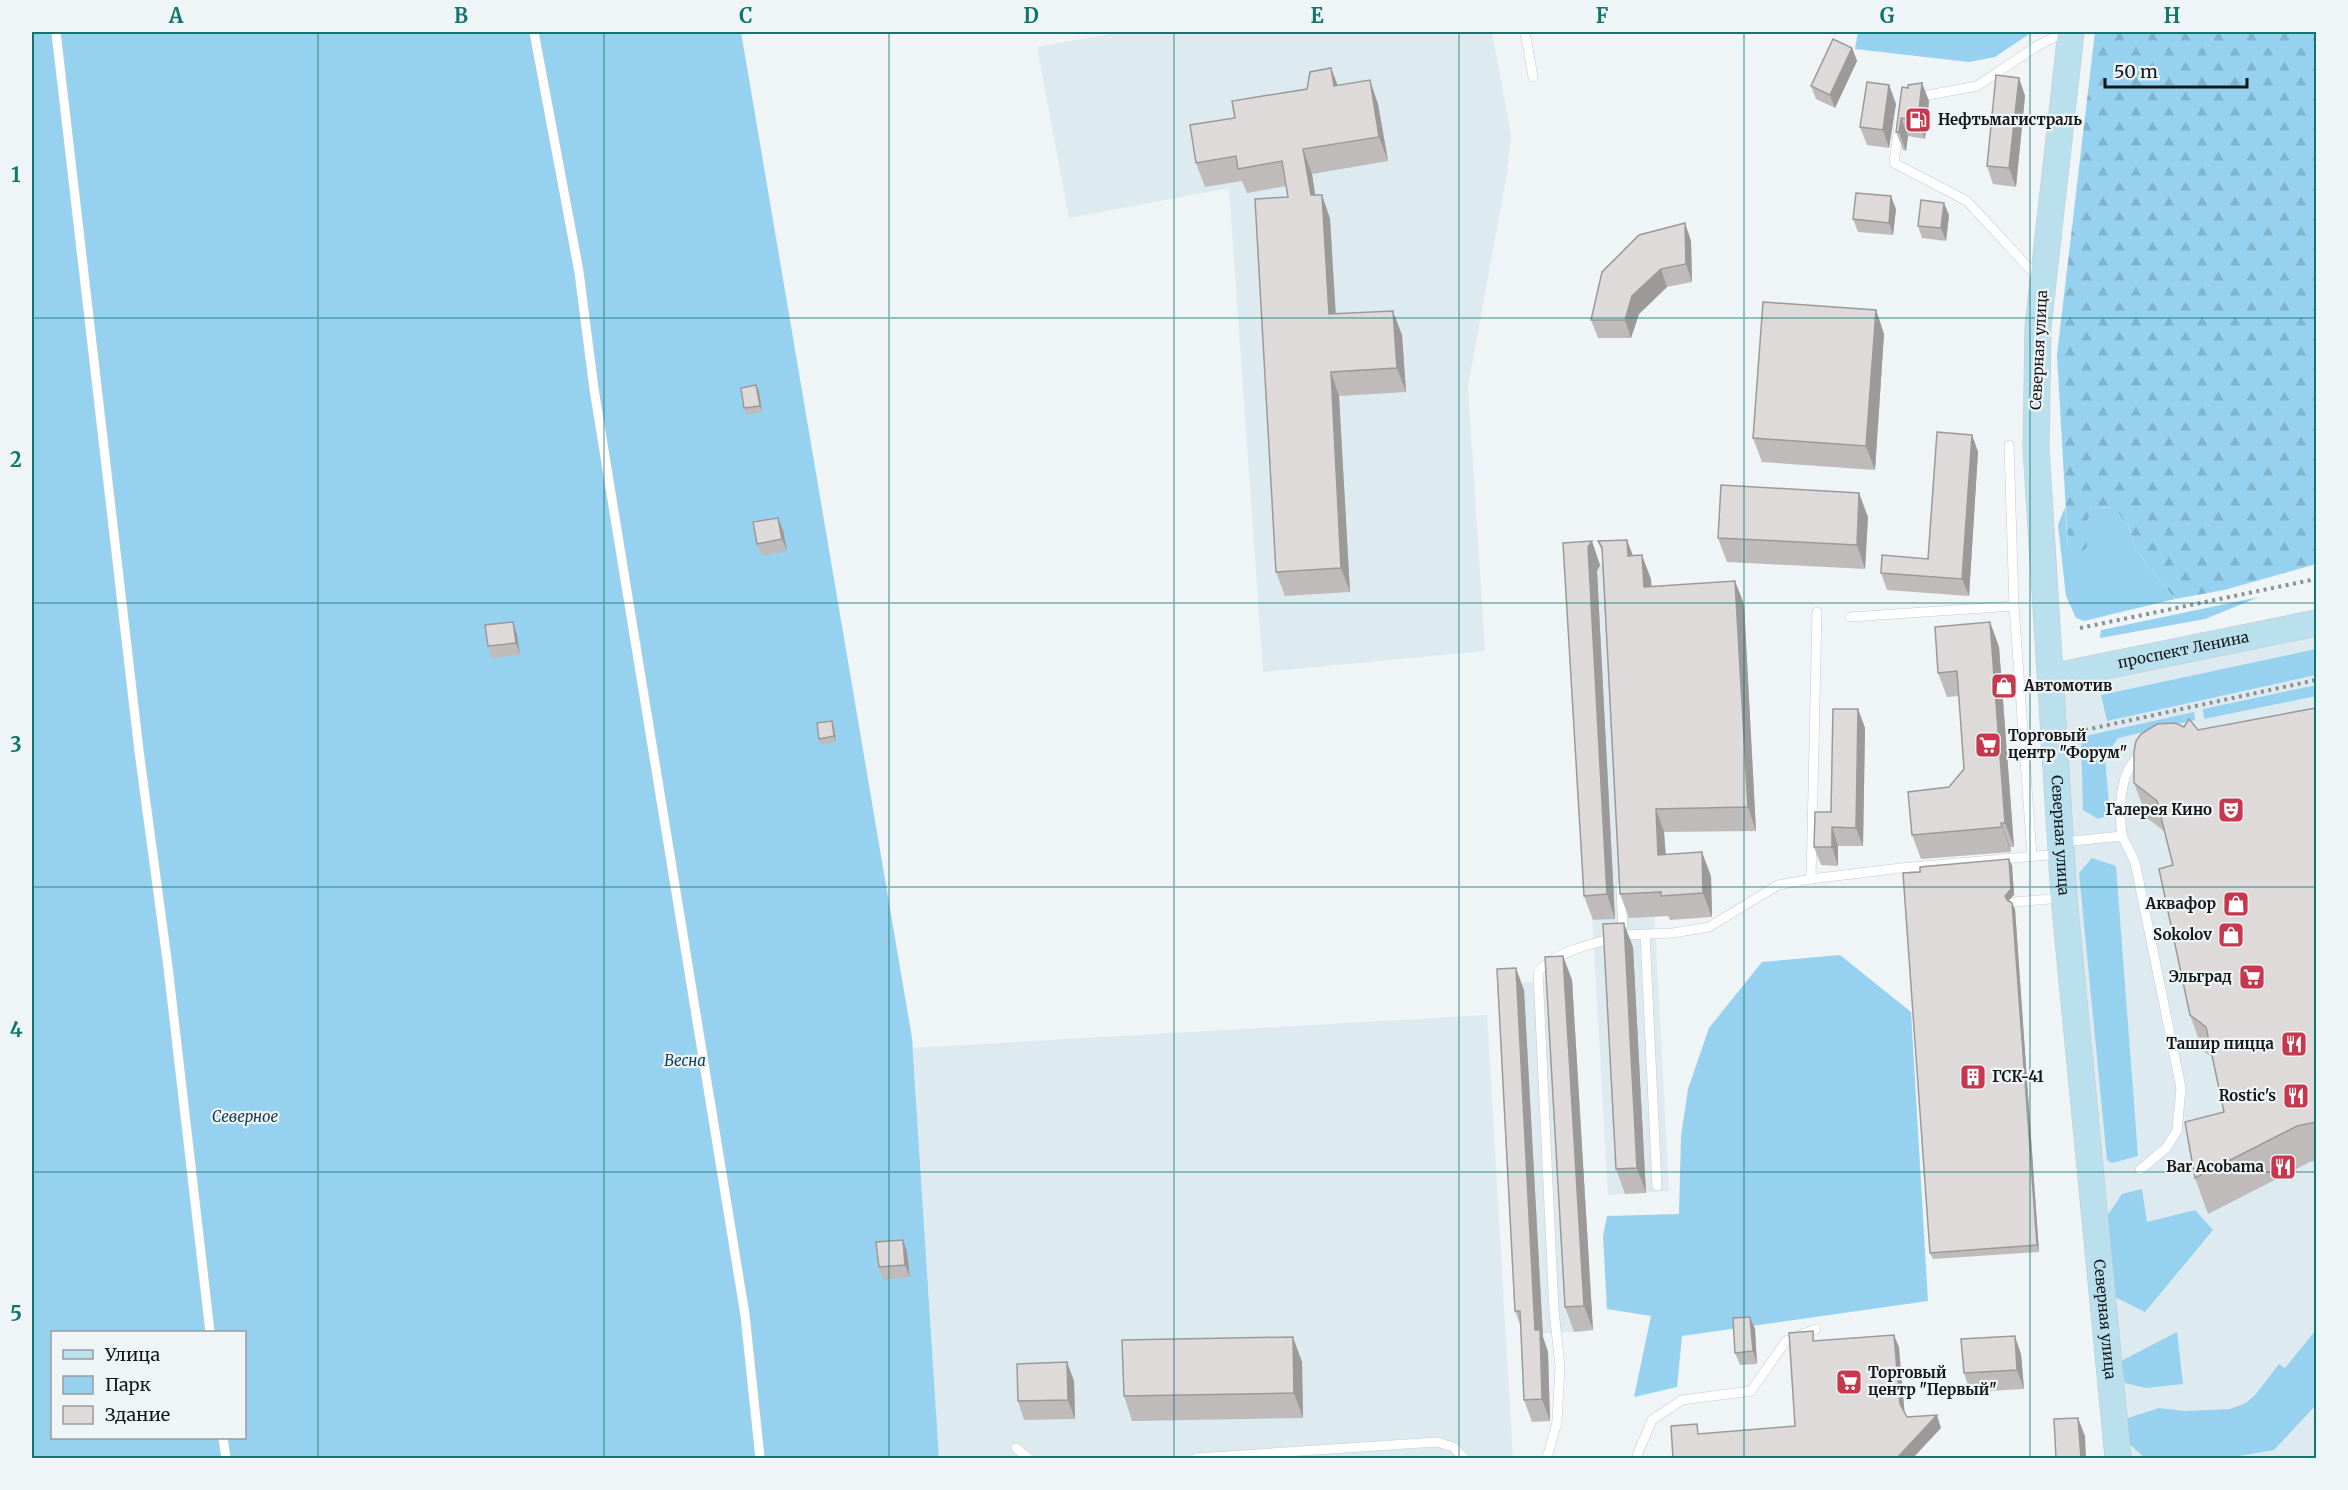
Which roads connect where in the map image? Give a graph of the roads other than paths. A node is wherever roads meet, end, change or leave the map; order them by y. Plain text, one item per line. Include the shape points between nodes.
1 (56, 32) edge
2 (534, 32) edge
3 (1525, 32) edge
4 (2066, 32) edge
5 (2071, 32) edge
6 (1533, 77) dead end
7 (1903, 99) edge
8 (1900, 120) edge
9 (2042, 282) junction
10 (2009, 445) dead end
11 (2014, 606) junction
12 (1817, 612) dead end
13 (1851, 617) dead end
14 (2316, 623) edge
15 (2051, 677) junction
16 (2152, 747) edge
17 (2122, 836) junction
18 (2061, 848) junction
19 (2032, 856) junction
20 (1620, 876) edge
21 (1811, 879) junction
22 (2064, 898) junction
23 (2014, 902) edge
24 (1645, 934) junction
25 (1623, 935) junction
26 (2140, 1170) dead end
27 (1657, 1186) dead end
28 (1815, 1329) edge
29 (210, 1331) edge
30 (223, 1439) edge
31 (1016, 1448) dead end
32 (1637, 1455) dead end
33 (226, 1458) edge
34 (760, 1458) edge
35 (1028, 1458) edge
36 (1196, 1458) edge
37 (1464, 1458) edge
38 (1547, 1458) edge
39 (2118, 1458) edge

1 - 29 lane
2 - 34 lane via 579,272 596,401 743,1303
3 - 6 lane
4 - 7 lane via 2037,46 1977,87
5 - 9 main road, Северная улица
8 - 9 lane via 1894,163 1967,201
9 - 15 main road, Северная улица via 2035,401
10 - 11 lane
11 - 13 lane
11 - 19 lane
12 - 21 lane
14 - 15 main road, проспект Ленина
15 - 18 main road, Северная улица
16 - 17 lane via 2137,758 2124,784
17 - 18 lane
17 - 26 lane via 2135,862 2181,1088 2177,1131 2166,1148
18 - 19 lane
18 - 22 main road, Северная улица
19 - 21 lane
20 - 25 lane
21 - 24 lane via 1778,885 1709,927
22 - 23 lane
22 - 39 main road, Северная улица
24 - 25 lane
24 - 27 lane
25 - 38 lane via 1581,947 1546,963 1538,972 1560,1366 1557,1422
28 - 32 lane via 1786,1341 1751,1391 1682,1400 1652,1420
30 - 33 lane
31 - 35 lane
36 - 37 lane via 1437,1442 1453,1447

